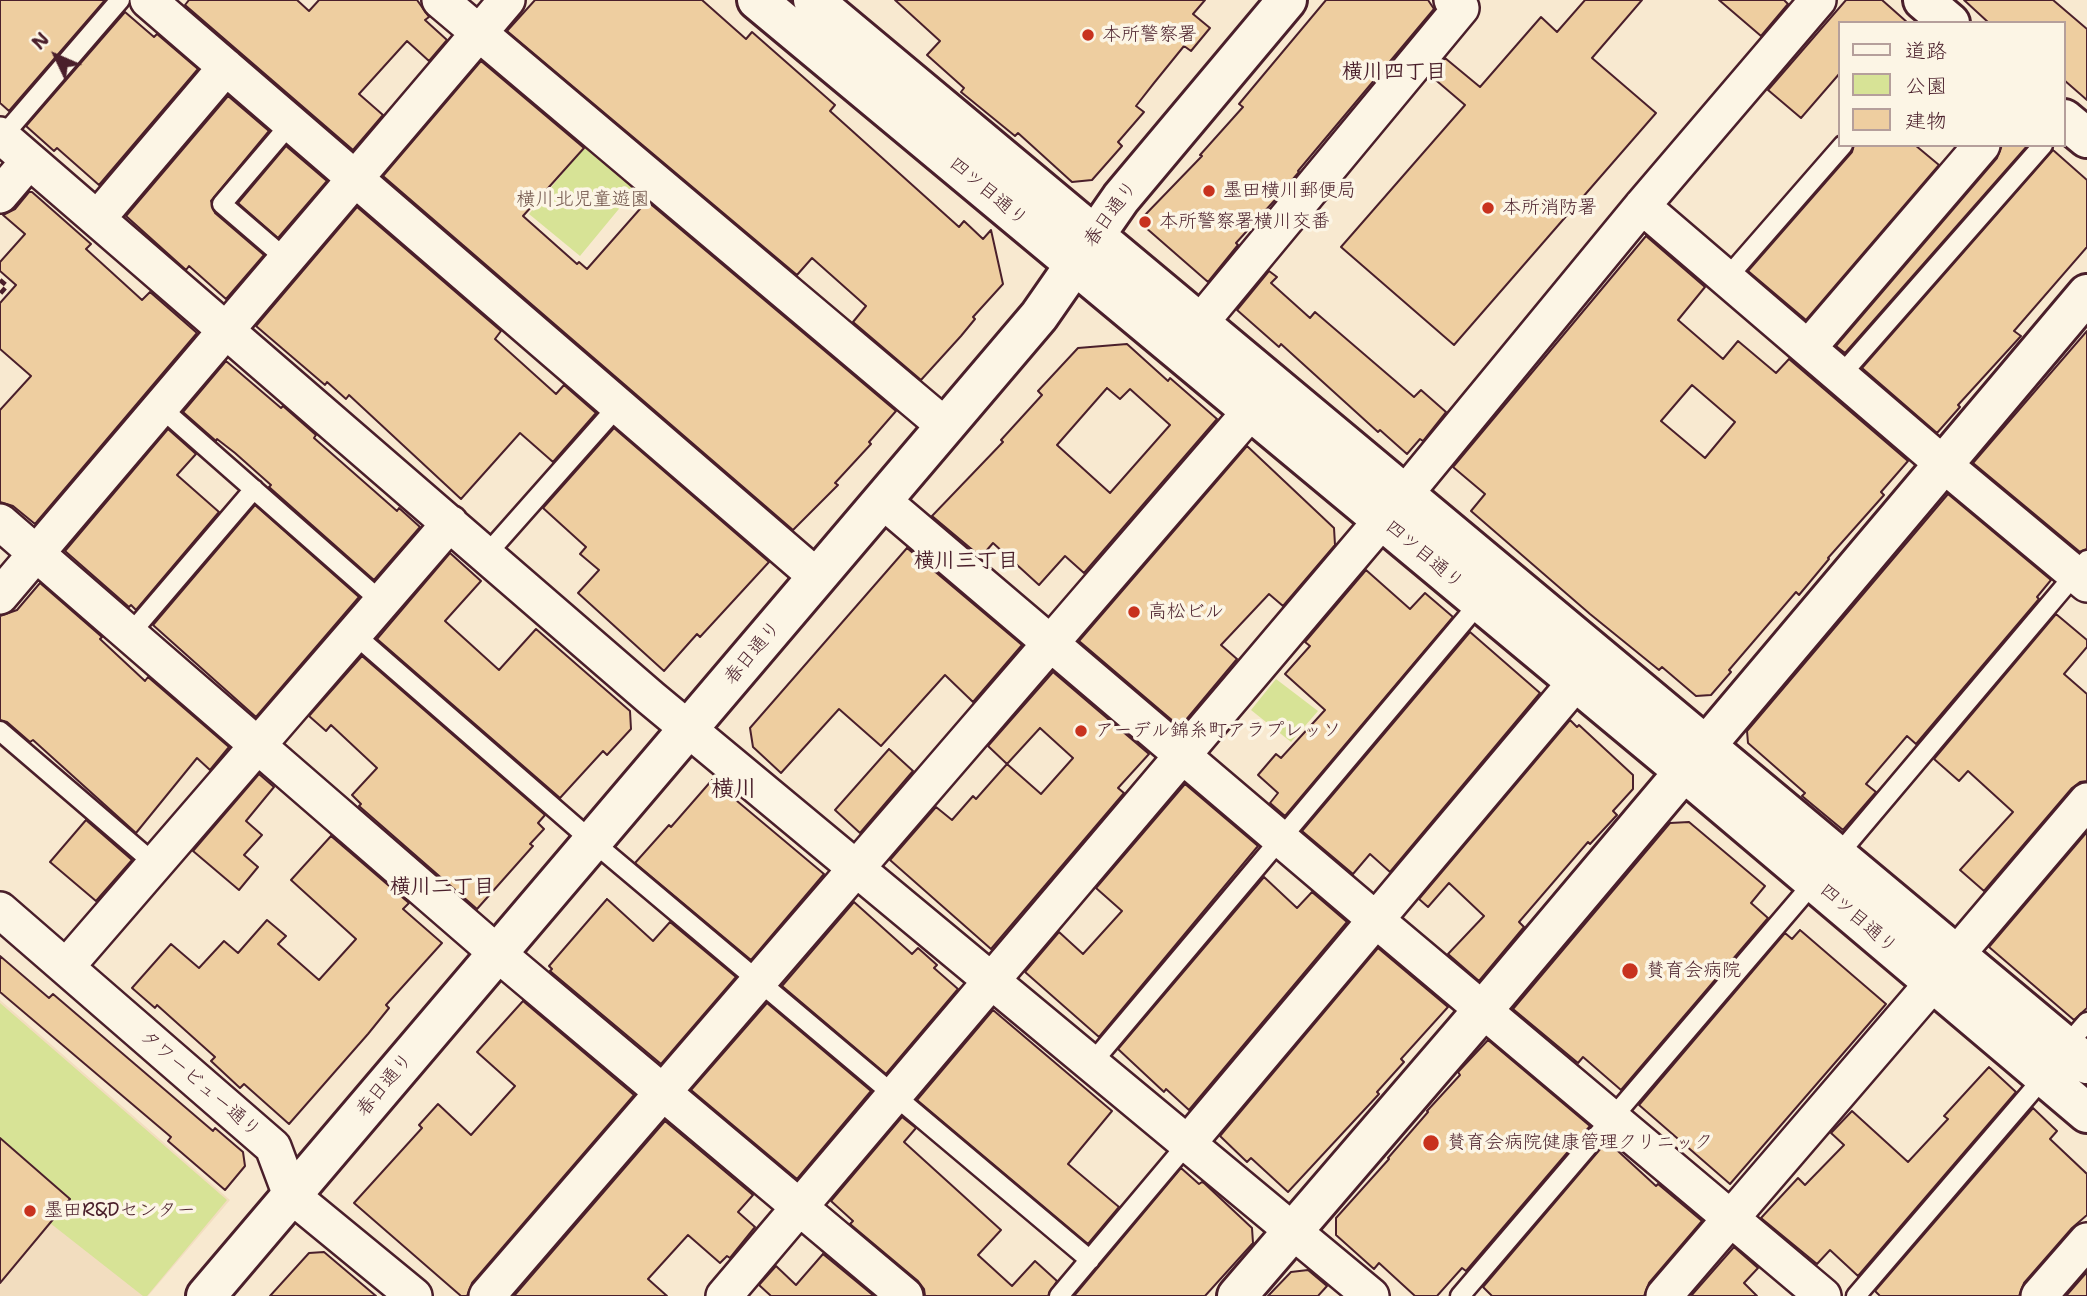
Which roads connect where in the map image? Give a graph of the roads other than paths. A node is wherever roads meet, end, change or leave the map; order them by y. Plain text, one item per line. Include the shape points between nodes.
1 (120, 0) edge
2 (148, 0) edge
3 (440, 0) edge
4 (507, 0) edge
5 (757, 0) edge
6 (813, 0) edge
7 (1287, 0) edge
8 (1452, 0) edge
9 (1818, 0) edge
10 (1923, 0) edge
11 (1948, 21) edge
12 (480, 32) junction
13 (226, 67) junction
14 (291, 123) junction
15 (1, 136) edge
16 (1841, 147) edge
17 (1980, 147) edge
18 (2049, 147) edge
19 (29, 161) junction
20 (355, 178) junction
21 (0, 195) edge
22 (1642, 206) junction
23 (97, 219) junction
24 (1084, 250) junction
25 (286, 259) junction
26 (1726, 279) junction
27 (2087, 294) edge
28 (1199, 324) junction
29 (226, 330) junction
30 (1808, 348) junction
31 (1840, 376) junction
32 (618, 406) junction
33 (160, 407) junction
34 (1251, 411) junction
35 (945, 426) junction
36 (1943, 464) junction
37 (254, 489) junction
38 (882, 500) junction
39 (1393, 508) junction
40 (0, 522) edge
41 (450, 523) junction
42 (37, 553) junction
43 (486, 555) junction
44 (2083, 573) edge
45 (817, 577) junction
46 (0, 596) edge
47 (382, 602) junction
48 (1480, 602) junction
49 (130, 634) junction
50 (354, 634) junction
51 (1050, 643) junction
52 (1576, 682) junction
53 (688, 729) junction
54 (0, 731) edge
55 (257, 745) junction
56 (1182, 755) junction
57 (1694, 758) junction
58 (2087, 801) edge
59 (1279, 838) junction
60 (592, 841) junction
61 (155, 864) junction
62 (856, 869) junction
63 (1826, 869) junction
64 (0, 910) edge
65 (1376, 920) junction
66 (497, 953) junction
67 (66, 967) junction
68 (1945, 969) junction
69 (759, 981) junction
70 (990, 981) junction
71 (1483, 1010) junction
72 (2071, 1052) edge
73 (1091, 1065) junction
74 (662, 1093) junction
75 (894, 1095) junction
76 (2087, 1113) edge
77 (1614, 1118) junction
78 (1187, 1144) junction
79 (291, 1195) junction
80 (799, 1207) junction
81 (1730, 1218) junction
82 (1292, 1231) junction
83 (2087, 1241) edge
84 (1090, 1260) junction
85 (738, 1291) edge
86 (206, 1296) edge
87 (414, 1296) edge
88 (487, 1296) edge
89 (905, 1296) edge
90 (1059, 1296) edge
91 (1237, 1296) edge
92 (1371, 1296) edge
93 (1460, 1296) edge
94 (1664, 1296) edge
95 (1823, 1296) edge
96 (1856, 1296) edge
97 (2039, 1296) edge

1 - 15 lane
2 - 13 street
3 - 12 street
4 - 12 street
5 - 24 street, 四ツ目通り
6 - 24 street, 四ツ目通り
7 - 24 street, 春日通り via 1121,198
8 - 28 street via 1461,8
9 - 22 street
10 - 11 street
12 - 20 street
12 - 35 street
13 - 14 street
13 - 23 street
14 - 20 street
14 - 25 lane via 222,204
15 - 19 street
16 - 26 lane
17 - 30 street
18 - 31 lane
19 - 21 street
19 - 23 street
20 - 25 street
20 - 32 street
22 - 26 street
22 - 39 street
23 - 29 street
24 - 28 street, 四ツ目通り
24 - 34 street, 四ツ目通り
24 - 35 street, 春日通り via 1039,316
25 - 29 street
26 - 30 street
27 - 36 street
28 - 39 street, 四ツ目通り
29 - 33 street
29 - 41 street
30 - 31 street
31 - 36 street
32 - 43 lane
32 - 45 street
33 - 37 lane
33 - 42 street
34 - 39 street, 四ツ目通り
34 - 51 street
35 - 38 street, 春日通り
36 - 44 street
36 - 57 street
37 - 47 lane
37 - 49 lane
38 - 45 street, 春日通り
38 - 51 street
39 - 48 street, 四ツ目通り
39 - 56 street
39 - 57 street, 四ツ目通り
40 - 42 street
41 - 43 street
41 - 47 street
42 - 46 street
42 - 49 street
43 - 53 street
44 - 63 lane
45 - 53 street, 春日通り
47 - 50 street
48 - 52 street, 四ツ目通り
48 - 59 lane
49 - 55 street
50 - 55 street
50 - 60 lane
51 - 56 street
51 - 62 street
52 - 57 street, 四ツ目通り
52 - 65 street
53 - 60 street, 春日通り
53 - 62 street
54 - 61 lane
55 - 61 street
55 - 66 street
56 - 59 street
56 - 70 street
57 - 63 street, 四ツ目通り
57 - 71 street
58 - 68 street
59 - 65 street
59 - 73 lane
60 - 66 street, 春日通り
60 - 69 lane
61 - 67 street
62 - 69 street
62 - 70 street
63 - 68 street, 四ツ目通り
63 - 77 lane
64 - 67 street, タワービュー通り
65 - 71 street
65 - 78 street
66 - 74 street
66 - 79 street, 春日通り
67 - 79 street, タワービュー通り via 273,1147
68 - 72 street, 四ツ目通り
68 - 81 street
69 - 74 street
69 - 75 lane
70 - 73 street
70 - 75 street
71 - 77 street
71 - 82 street
72 - 76 street, 四ツ目通り
72 - 96 lane
73 - 78 street
74 - 80 street
74 - 88 street
75 - 80 street
75 - 84 lane
77 - 81 street
77 - 93 lane
78 - 82 street
78 - 84 lane
79 - 86 street, 春日通り
79 - 87 street
80 - 85 street
80 - 89 street
81 - 94 street
81 - 95 street
82 - 91 street
82 - 92 street
83 - 97 street
84 - 90 lane

